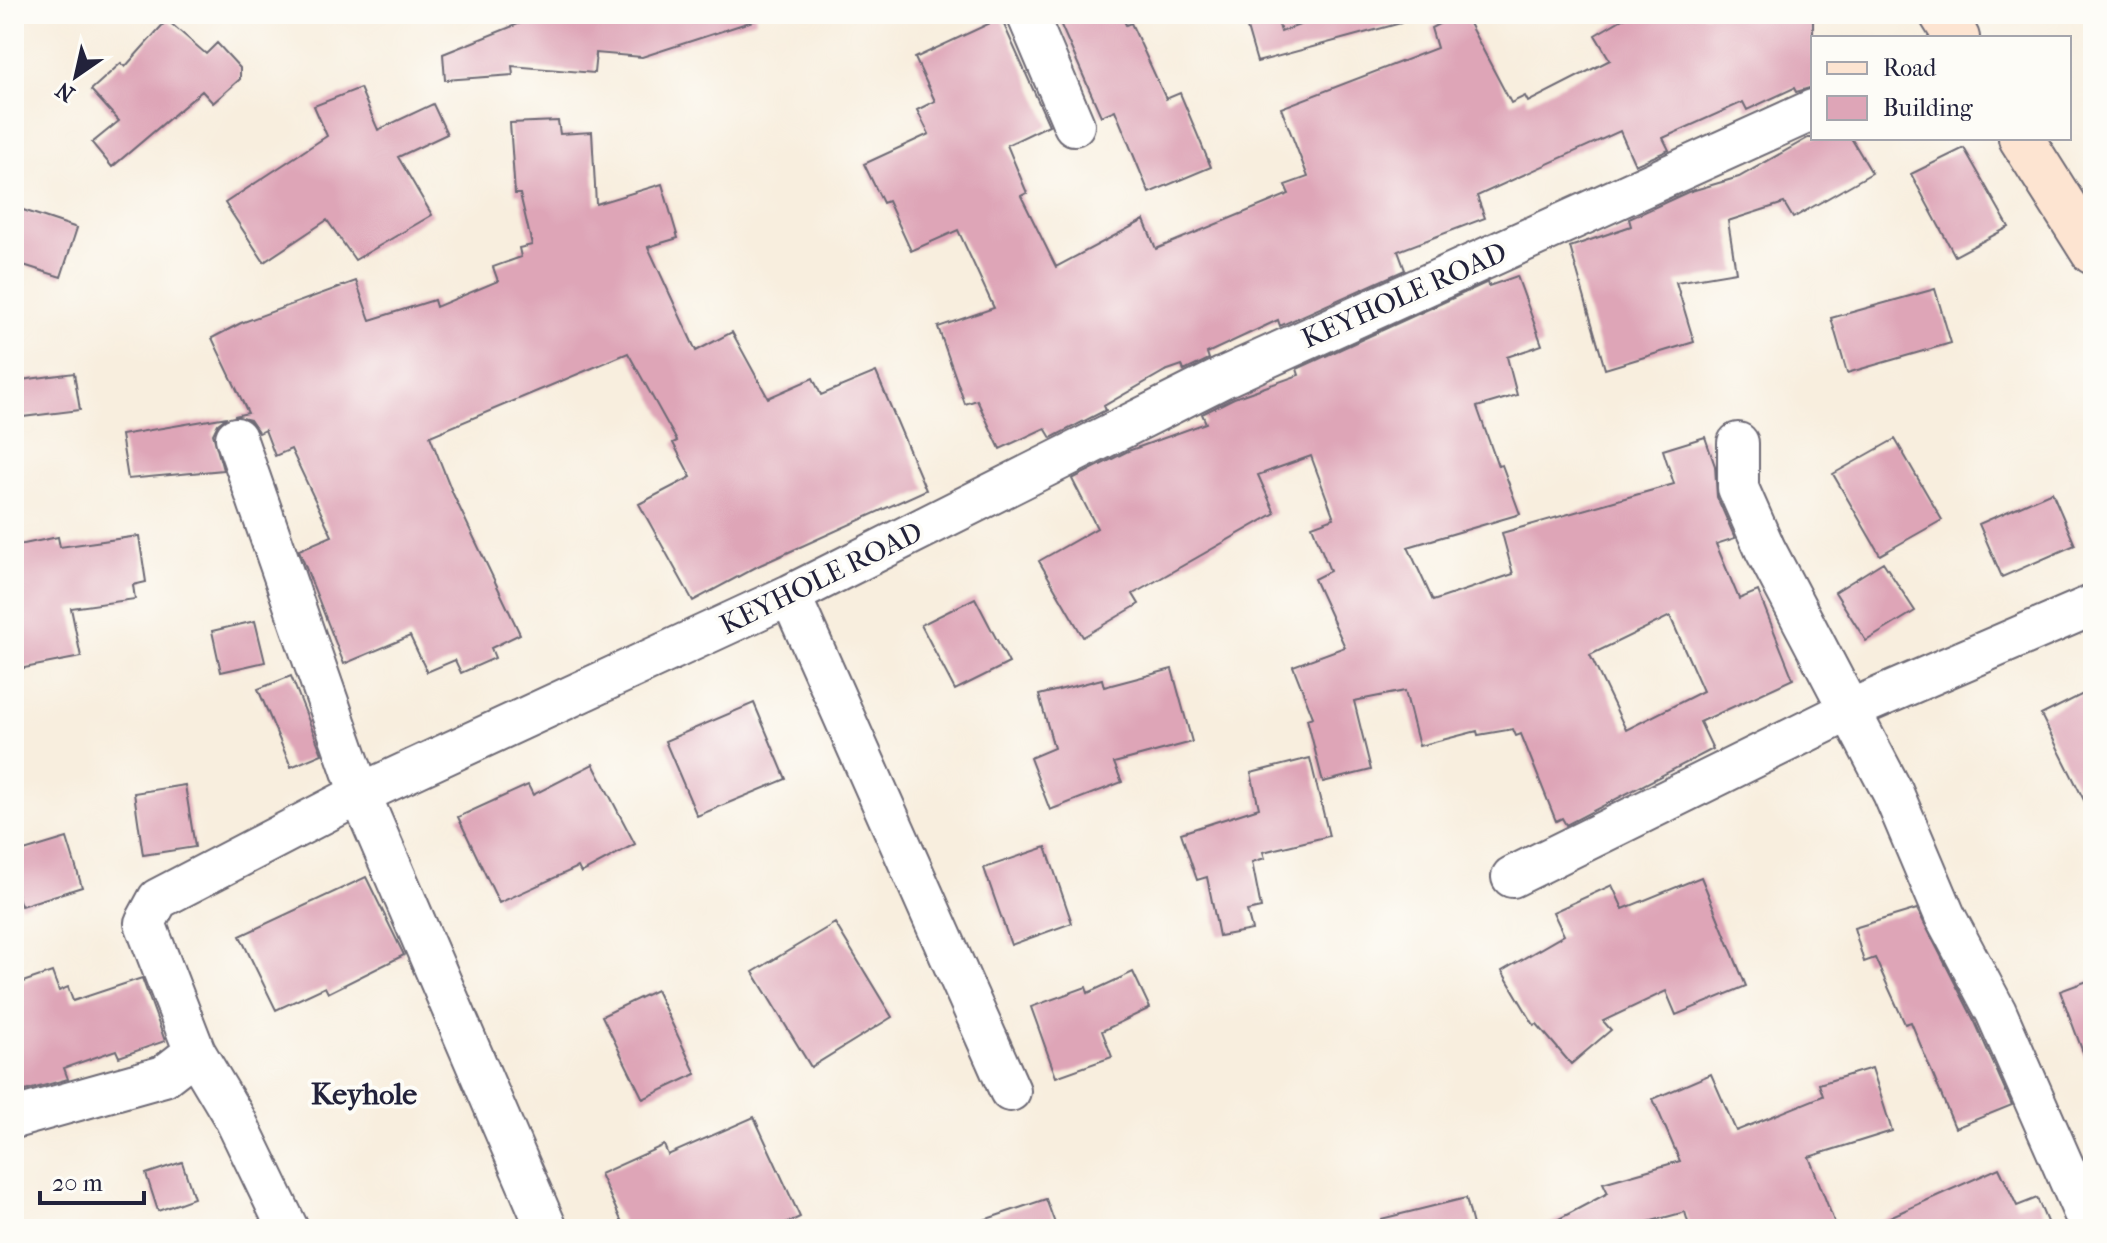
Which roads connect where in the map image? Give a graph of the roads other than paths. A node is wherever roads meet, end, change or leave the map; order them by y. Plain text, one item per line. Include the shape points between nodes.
1 (1027, 14) edge
2 (1942, 14) edge
3 (1956, 36) edge
4 (1811, 111) edge
5 (1074, 125) dead end
6 (2022, 140) edge
7 (2093, 252) edge
8 (236, 438) dead end
9 (1738, 443) dead end
10 (790, 595) junction
11 (2093, 605) edge
12 (1852, 709) junction
13 (360, 794) junction
14 (1512, 877) dead end
15 (195, 1052) junction
16 (1010, 1091) dead end
17 (14, 1118) edge
18 (288, 1229) edge
19 (547, 1229) edge
20 (2091, 1229) edge

1 - 5 street
2 - 3 street
4 - 10 street, KEYHOLE ROAD via 1224,377
6 - 7 street
8 - 13 street
9 - 12 street via 1738,488
10 - 13 street, KEYHOLE ROAD
10 - 16 street
11 - 12 street
12 - 14 street
12 - 20 street via 1945,916 1996,1012
13 - 15 street, KEYHOLE ROAD via 158,899 145,923
13 - 19 street
15 - 17 street via 164,1076
15 - 18 street, KEYHOLE ROAD via 235,1119

